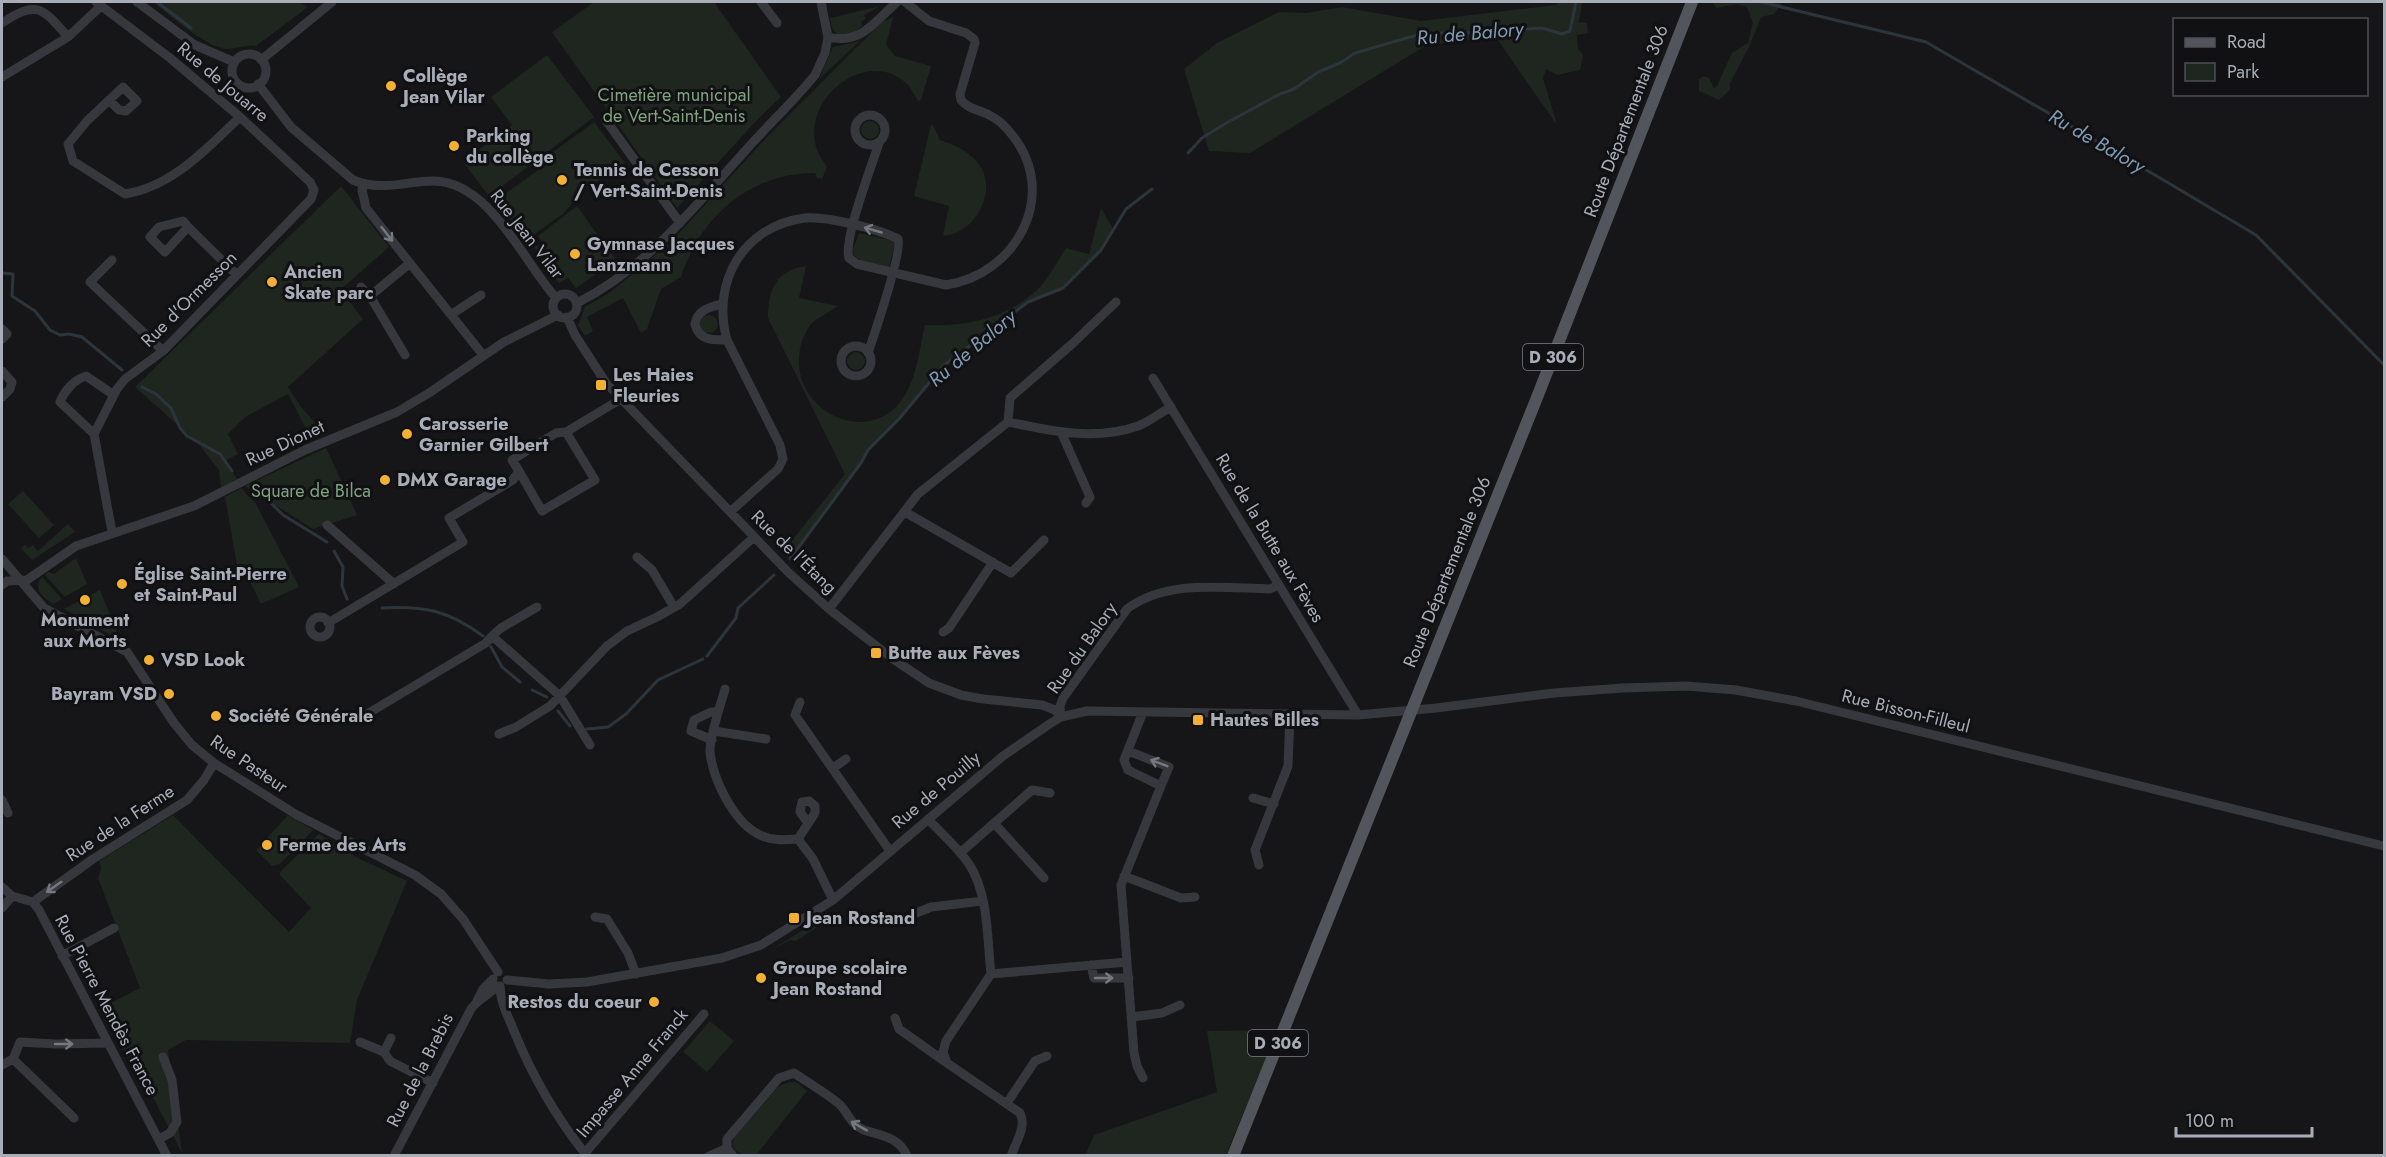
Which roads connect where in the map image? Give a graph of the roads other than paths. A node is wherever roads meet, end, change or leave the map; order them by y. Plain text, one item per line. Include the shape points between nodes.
1 (137, 2) edge
2 (332, 2) edge
3 (761, 2) edge
4 (821, 2) edge
5 (897, 2) edge
6 (905, 2) edge
7 (1692, 2) edge
8 (98, 4) edge
9 (2, 22) edge
10 (777, 23) dead end
11 (68, 37) junction
12 (828, 37) junction
13 (261, 60) junction
14 (234, 62) junction
15 (2, 77) edge
16 (258, 84) junction
17 (109, 100) dead end
18 (240, 117) junction
19 (605, 119) dead end
20 (879, 142) dead end
21 (364, 185) junction
22 (311, 199) joint
23 (680, 223) junction
24 (853, 225) junction
25 (188, 227) dead end
26 (112, 260) dead end
27 (410, 263) junction
28 (893, 273) junction
29 (237, 275) junction
30 (361, 286) dead end
31 (481, 295) dead end
32 (370, 296) junction
33 (556, 298) junction
34 (1116, 302) dead end
35 (576, 303) junction
36 (722, 304) junction
37 (452, 314) junction
38 (562, 316) junction
39 (2, 328) edge
40 (2, 339) edge
41 (727, 340) junction
42 (163, 351) junction
43 (868, 353) dead end
44 (405, 355) dead end
45 (483, 355) junction
46 (2, 371) edge
47 (1153, 378) dead end
48 (114, 395) junction
49 (2, 397) edge
50 (621, 399) junction
51 (1171, 407) junction
52 (1008, 422) junction
53 (566, 432) junction
54 (1061, 432) junction
55 (94, 434) junction
56 (519, 471) junction
57 (1086, 503) dead end
58 (730, 512) junction
59 (905, 512) junction
60 (327, 525) dead end
61 (112, 532) junction
62 (754, 537) junction
63 (1044, 540) dead end
64 (637, 557) dead end
65 (2, 559) edge
66 (993, 562) junction
67 (18, 580) junction
68 (394, 584) junction
69 (2, 585) edge
70 (1279, 585) junction
71 (537, 607) dead end
72 (674, 607) junction
73 (830, 609) junction
74 (328, 623) dead end
75 (943, 632) dead end
76 (492, 636) junction
77 (725, 689) dead end
78 (560, 696) junction
79 (800, 702) dead end
80 (1410, 710) junction
81 (718, 712) junction
82 (1143, 712) junction
83 (367, 714) dead end
84 (1358, 715) junction
85 (1290, 716) junction
86 (1061, 717) junction
87 (498, 734) dead end
88 (713, 735) junction
89 (766, 739) dead end
90 (590, 745) dead end
91 (1128, 751) junction
92 (846, 759) dead end
93 (214, 763) junction
94 (833, 768) junction
95 (1161, 786) junction
96 (1050, 793) dead end
97 (1253, 798) dead end
98 (2, 800) edge
99 (1274, 804) junction
100 (8, 813) dead end
101 (928, 819) junction
102 (808, 823) dead end
103 (994, 823) junction
104 (798, 840) junction
105 (2385, 846) edge
106 (890, 851) junction
107 (960, 854) junction
108 (1259, 865) dead end
109 (1124, 876) junction
110 (1044, 879) dead end
111 (2, 887) edge
112 (12, 896) junction
113 (1195, 897) dead end
114 (833, 900) junction
115 (983, 901) junction
116 (33, 902) junction
117 (2, 908) edge
118 (914, 914) dead end
119 (595, 917) dead end
120 (114, 928) dead end
121 (62, 956) junction
122 (1127, 962) junction
123 (1091, 964) junction
124 (636, 974) junction
125 (991, 974) junction
126 (1129, 978) junction
127 (499, 980) junction
128 (1180, 1005) dead end
129 (704, 1014) dead end
130 (1132, 1017) junction
131 (895, 1018) dead end
132 (390, 1038) dead end
133 (360, 1042) dead end
134 (108, 1043) junction
135 (384, 1052) junction
136 (1047, 1056) dead end
137 (163, 1057) dead end
138 (13, 1059) junction
139 (947, 1063) junction
140 (2, 1065) edge
141 (1143, 1078) dead end
142 (433, 1083) junction
143 (1007, 1103) junction
144 (74, 1118) dead end
145 (159, 1139) junction
146 (730, 1152) edge
147 (586, 1154) edge
148 (167, 1155) edge
149 (394, 1155) edge
150 (710, 1155) edge
151 (906, 1155) edge
152 (1011, 1155) edge
153 (1233, 1155) edge

1 - 14 street via 195,45
2 - 13 street
3 - 10 street
4 - 12 street
5 - 12 street via 856,37
6 - 28 street via 929,21 974,39 961,100 991,116 1014,138 1023,152 1031,184 1024,230 1010,252 984,273 946,285
7 - 80 main road, Route Départementale 306 / D 306
8 - 11 street
8 - 18 street, Rue de Jouarre
9 - 11 street via 22,8 38,8
11 - 15 street
12 - 23 street via 815,75
13 - 14 street via 247,54
13 - 16 street via 265,75
14 - 16 street via 232,73 237,83 248,87
16 - 21 street via 302,138
17 - 18 street via 68,144 73,160 124,194 141,190 188,166
18 - 22 street, Rue de Jouarre via 310,182 314,190
19 - 23 street
20 - 24 street
21 -> 27 street via 366,208
21 - 33 street, Rue Jean Vilar via 383,187 435,181 468,191 490,209
22 - 29 street, Rue d'Ormesson
23 - 35 street via 623,274
24 - 28 street via 849,258 857,264
28 -> 24 street via 898,239
24 - 36 street via 806,218 769,230 735,262
25 - 29 street
26 - 42 street via 90,282
27 - 32 street
27 - 37 street
28 - 43 street
29 - 42 street, Rue d'Ormesson
30 - 32 street
31 - 37 street
32 - 44 street
33 - 35 street via 566,294
33 - 38 street via 554,309
34 - 52 street via 1010,398
35 - 38 street via 576,310
36 - 41 street
36 - 41 street via 699,313 695,324 706,339
37 - 45 street
38 - 45 street, Rue Dionet
38 - 50 street, Rue de l'Étang
39 - 40 street via 7,334
41 - 58 street via 780,445 783,459 778,469
42 - 48 street, Rue d'Ormesson via 125,379
45 - 61 street, Rue Dionet via 397,412 305,450 194,506
46 - 49 street via 12,382
47 - 51 street, Rue de la Butte aux Fèves
48 - 55 street, Rue d'Ormesson
48 - 55 street via 86,376 63,395 60,402
50 - 53 street
50 - 58 street, Rue de l'Étang
51 - 54 street via 1139,426 1098,435
51 - 70 street, Rue de la Butte aux Fèves
52 - 54 street
52 - 59 street via 918,494
53 - 56 street via 556,433 512,460
53 - 56 street via 595,480 542,511
54 - 57 street via 1090,497
55 - 61 street
56 - 68 street via 513,480 449,518 463,543
58 - 62 street, Rue de l'Étang
59 - 66 street
59 - 73 street
60 - 68 street
61 - 67 street, Rue Dionet via 76,546 27,580
62 - 72 street
62 - 73 street, Rue de l'Étang
63 - 66 street via 1011,573
64 - 72 street via 652,570
65 - 67 street, Rue Pasteur
66 - 75 street
67 - 69 street, Rue Dionet
67 - 93 street, Rue Pasteur via 44,608 127,652 174,723
68 - 74 street
70 - 84 street, Rue de la Butte aux Fèves
70 - 86 street, Rue du Balory via 1270,589 1168,589 1136,602 1063,698
71 - 76 street
72 - 78 street via 619,635
73 - 86 street, Rue de l'Étang via 929,683 961,695 1042,705
76 - 78 street
76 - 83 street
77 - 81 street
78 - 87 street via 516,727
78 - 90 street
79 - 94 street via 795,714
80 - 84 street, Rue de Pouilly
80 - 105 street, Rue Bisson-Filleul via 1623,688 1686,686 1736,690 1796,701
80 - 153 main road, Route Départementale 306 / D 306
81 - 88 street
81 - 88 street via 694,720 691,731
82 - 85 street, Rue de Pouilly
82 - 86 street, Rue de Pouilly via 1087,711
82 - 91 street
84 - 85 street, Rue de Pouilly
85 - 99 street via 1288,766
86 - 101 street, Rue de Pouilly via 986,769
88 - 89 street
88 - 104 street via 710,750 715,777 735,813 757,834 779,841
91 - 95 street via 1124,760 1128,770
95 -> 91 street via 1169,767
92 - 94 street
93 -> 116 street, Rue de la Ferme via 187,800
93 - 127 street, Rue Pasteur via 297,814 416,875 441,894 463,919
94 - 106 street
95 - 109 street
96 - 103 street via 1032,790
97 - 99 street
98 - 100 street
99 - 108 street via 1256,850
101 - 106 street, Rue de Pouilly
101 - 107 street
102 - 104 street
103 - 107 street
103 - 110 street
104 - 114 street via 813,859
106 - 114 street, Rue de Pouilly
107 - 115 street via 969,865
109 - 113 street via 1181,898
109 - 122 street via 1121,885
111 - 112 street, Rue Pierre Mendès France
112 - 116 street, Rue Pierre Mendès France
112 - 117 street
114 - 124 street, Rue de Pouilly via 775,938 741,953
115 - 118 street via 931,906
115 - 125 street
116 - 121 street, Rue Pierre Mendès France
119 - 124 street via 607,918
120 - 121 street
121 - 134 street, Rue Pierre Mendès France
122 - 123 street
122 - 126 street
123 - 125 street
123 -> 126 street via 1094,978
124 - 127 street, Rue de Pouilly via 573,984
125 - 139 street via 946,1041 943,1052
126 - 130 street
127 - 142 street, Rue de la Brebis via 471,1009
127 - 147 street, Rue Pasteur via 503,1005 534,1078
128 - 130 street via 1162,1013
129 - 147 street, Impasse Anne Franck
130 - 141 street via 1137,1066
131 - 139 street via 899,1029
132 - 135 street
133 - 135 street
138 -> 134 street via 20,1042
134 - 145 street, Rue Pierre Mendès France
135 - 142 street via 390,1062
136 - 143 street via 1035,1061
137 - 145 street via 172,1080 177,1122 170,1133
138 - 140 street
138 - 144 street
139 - 143 street
142 - 149 street, Rue de la Brebis
143 - 152 street via 1023,1119
145 - 148 street, Rue Pierre Mendès France
146 - 150 street
151 -> 146 street via 904,1149 881,1133 862,1130 848,1119 840,1105 794,1073 779,1078 727,1139

